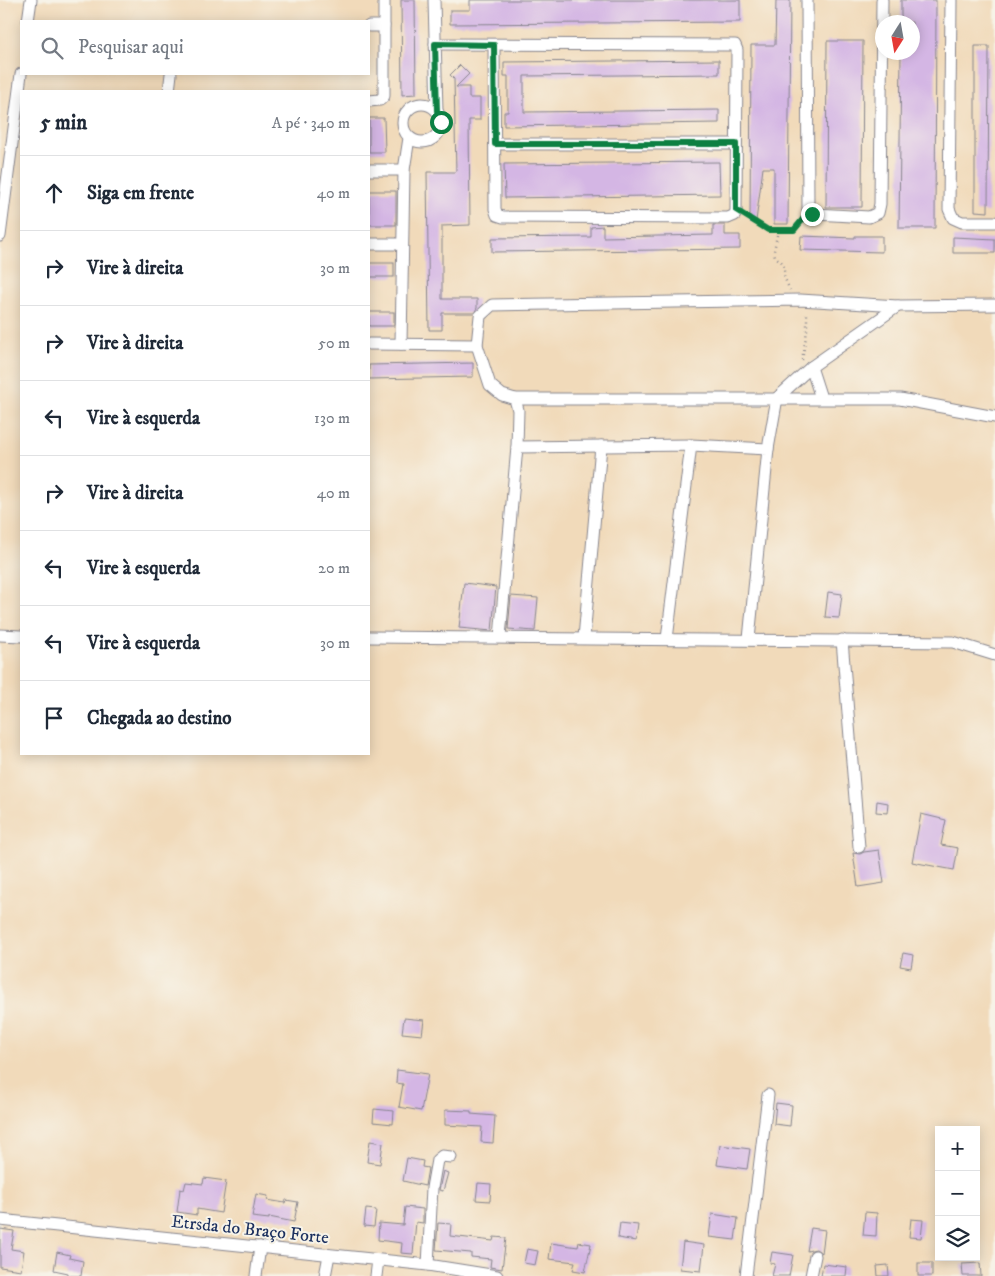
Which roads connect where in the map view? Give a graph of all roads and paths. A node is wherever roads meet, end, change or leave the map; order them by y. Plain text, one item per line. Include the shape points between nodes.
1 (31, 0) edge
2 (384, 0) edge
3 (434, 0) edge
4 (807, 0) edge
5 (882, 0) edge
6 (951, 0) edge
7 (28, 20) edge
8 (370, 26) edge
9 (384, 26) junction
10 (435, 44) junction
11 (494, 45) junction
12 (22, 75) edge
13 (171, 75) edge
14 (169, 90) edge
15 (370, 100) edge
16 (437, 111) junction
17 (409, 138) junction
18 (495, 144) junction
19 (736, 144) junction
20 (370, 170) edge
21 (404, 170) junction
22 (736, 210) junction
23 (809, 212) junction
24 (995, 222) edge
25 (0, 236) edge
26 (370, 244) edge
27 (402, 244) junction
28 (995, 305) edge
29 (898, 306) junction
30 (370, 344) edge
31 (401, 344) junction
32 (477, 345) junction
33 (811, 367) junction
34 (777, 398) junction
35 (821, 398) junction
36 (515, 399) junction
37 (995, 417) edge
38 (691, 445) junction
39 (601, 446) junction
40 (517, 447) junction
41 (768, 449) junction
42 (0, 635) edge
43 (20, 636) edge
44 (370, 637) edge
45 (500, 637) junction
46 (584, 638) junction
47 (667, 638) junction
48 (749, 640) junction
49 (842, 640) junction
50 (995, 655) edge
51 (859, 847) dead end
52 (768, 1095) dead end
53 (451, 1158) dead end
54 (0, 1220) edge
55 (260, 1247) junction
56 (329, 1254) junction
57 (815, 1256) dead end
58 (378, 1260) junction
59 (428, 1265) junction
60 (466, 1274) edge
61 (256, 1276) edge
62 (325, 1276) edge
63 (376, 1276) edge
64 (496, 1276) edge
65 (746, 1276) edge
66 (812, 1276) edge

1 - 7 street
2 - 9 street
3 - 10 street
4 - 23 street
5 - 23 street via 878,213 869,217
6 - 24 street via 949,209 953,218 962,222
8 - 9 street
9 - 15 street via 384,96 382,100
10 - 11 street
10 - 16 street
11 - 18 street
11 - 19 street via 735,45
12 - 25 street
13 - 14 street
16 - 17 street via 441,129 433,139 421,143
16 - 17 street via 432,106 419,104 408,110 402,128
17 - 21 street
18 - 19 street
18 - 22 street via 495,209 500,216 728,218
19 - 22 street
20 - 21 street
21 - 27 street
22 - 23 path via 768,230 794,230
26 - 27 street
27 - 31 street
28 - 29 street
29 - 32 street via 800,300 492,305 480,316
29 - 33 street
30 - 31 street
31 - 32 street
32 - 36 street via 490,385 502,395
33 - 34 street
33 - 35 street
34 - 35 street
34 - 36 street
34 - 41 street
35 - 37 street via 900,399
36 - 40 street via 518,410
38 - 39 street
38 - 41 street
38 - 47 street
39 - 40 street
39 - 46 street
40 - 45 street
41 - 48 street
42 - 43 street
44 - 45 street
45 - 46 street
46 - 47 street
47 - 48 street
48 - 49 street
49 - 50 street via 953,642
49 - 51 street
52 - 65 street
53 - 59 street via 442,1156 437,1160 432,1188
54 - 55 street, Etrsda do Braço Forte
55 - 56 street, Etrsda do Braço Forte
55 - 61 street
56 - 58 street, Etrsda do Braço Forte
56 - 62 street
57 - 66 street
58 - 59 street, Etrsda do Braço Forte
58 - 63 street
59 - 60 street, Etrsda do Braço Forte
60 - 64 street, Etrsda do Braço Forte

